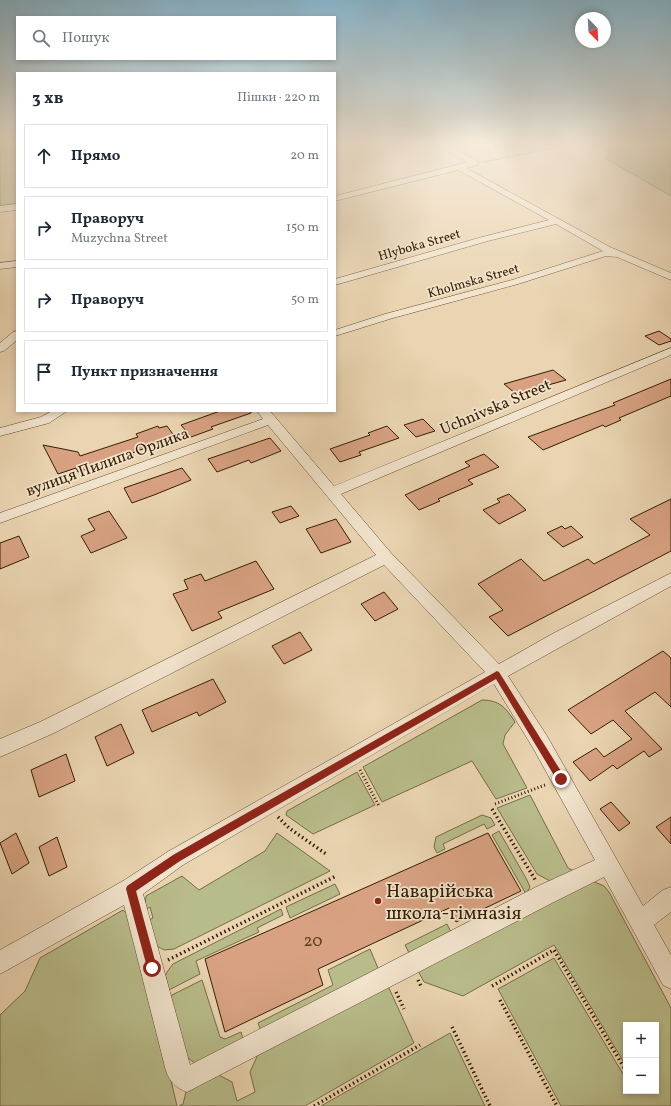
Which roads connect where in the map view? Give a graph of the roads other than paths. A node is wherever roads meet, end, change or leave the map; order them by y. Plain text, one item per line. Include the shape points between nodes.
1 (353, 195) edge
2 (509, 195) edge
3 (336, 199) edge
4 (16, 207) edge
5 (0, 209) edge
6 (557, 221) junction
7 (617, 254) junction
8 (16, 264) edge
9 (0, 266) edge
10 (671, 276) edge
11 (336, 282) edge
12 (336, 333) edge
13 (16, 335) edge
14 (0, 349) edge
15 (671, 351) edge
16 (59, 412) edge
17 (267, 416) edge
18 (0, 432) edge
19 (333, 492) junction
20 (0, 518) edge
21 (386, 557) junction
22 (671, 579) edge
23 (497, 674) junction
24 (0, 748) edge
25 (609, 864) junction
26 (131, 889) junction
27 (671, 898) edge
28 (641, 921) junction
29 (0, 963) edge
30 (671, 976) edge

1 - 3 street
2 - 6 street
4 - 5 street
6 - 7 street
6 - 11 street, Hlyboka Street
7 - 10 street
7 - 12 street, Kholmska Street via 600,255
8 - 9 street
13 - 14 street
15 - 19 street, Uchnivska Street
16 - 18 street via 45,420
17 - 19 street
17 - 20 street, вулиця Пилипа Орлика
19 - 21 street
21 - 23 street
21 - 24 street via 48,727
22 - 23 street
23 - 25 street
23 - 26 street via 176,858
25 - 26 street via 544,895 187,1080 178,1071
25 - 28 street
26 - 29 street
27 - 28 street
28 - 30 street

